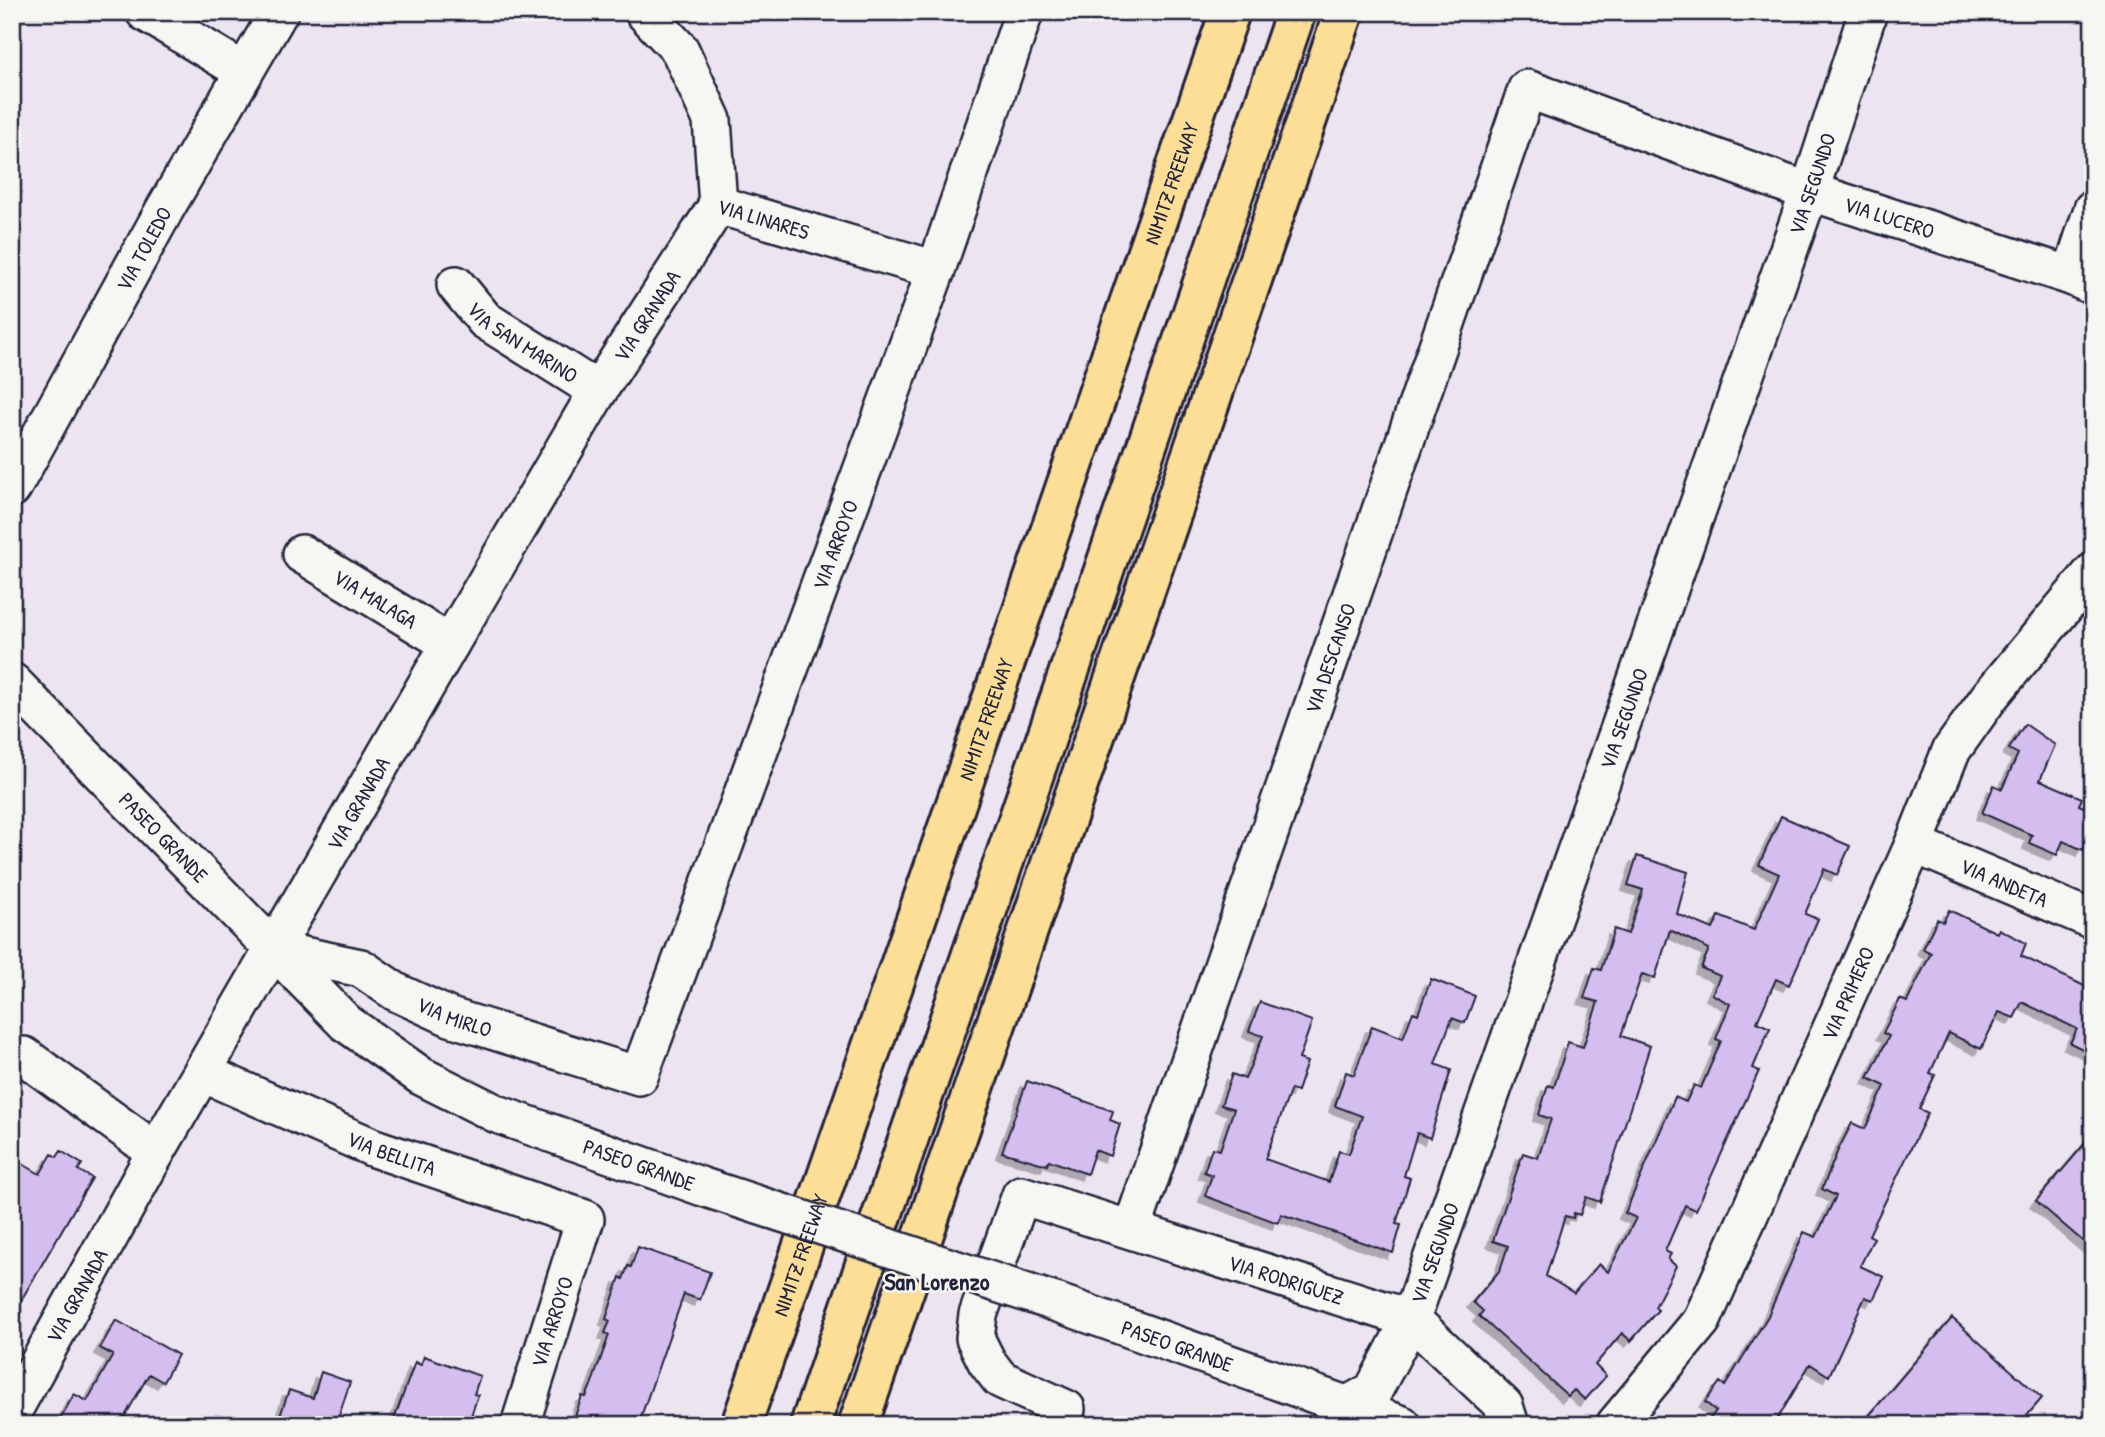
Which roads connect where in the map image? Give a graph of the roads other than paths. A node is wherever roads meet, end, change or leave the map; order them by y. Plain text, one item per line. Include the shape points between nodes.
1 (145, 12) edge
2 (279, 12) edge
3 (644, 12) edge
4 (1024, 12) edge
5 (1230, 12) edge
6 (1296, 12) edge
7 (1344, 12) edge
8 (1868, 12) edge
9 (243, 71) junction
10 (1527, 89) joint
11 (1810, 190) junction
12 (718, 205) junction
13 (2093, 209) edge
14 (936, 270) junction
15 (2082, 281) edge
16 (456, 285) dead end
17 (598, 391) junction
18 (12, 488) edge
19 (302, 554) dead end
20 (2093, 572) edge
21 (450, 644) junction
22 (12, 682) edge
23 (1914, 844) junction
24 (2093, 920) edge
25 (275, 950) junction
26 (24, 1056) dead end
27 (203, 1073) junction
28 (639, 1076) joint
29 (156, 1152) junction
30 (585, 1220) joint
31 (1132, 1229) junction
32 (1411, 1319) junction
33 (17, 1392) edge
34 (1348, 1405) junction
35 (520, 1425) edge
36 (741, 1425) edge
37 (810, 1425) edge
38 (858, 1425) edge
39 (1059, 1425) edge
40 (1402, 1425) edge
41 (1510, 1425) edge
42 (1615, 1425) edge

1 - 9 street
2 - 9 street, VIA TOLEDO
3 - 12 street, VIA LINARES via 680,50 712,120
4 - 14 street, VIA ARROYO
5 - 36 highway, NIMITZ FREEWAY
6 - 37 highway
7 - 38 highway
8 - 11 street, VIA SEGUNDO
9 - 18 street, VIA TOLEDO
10 - 11 street, VIA LUCERO
10 - 31 street, VIA DESCANSO
11 - 15 street, VIA LUCERO
11 - 32 street, VIA SEGUNDO
12 - 14 street, VIA LINARES
12 - 17 street, VIA GRANADA
13 - 15 street
14 - 28 street, VIA ARROYO
16 - 17 street, VIA SAN MARINO via 485,320
17 - 21 street, VIA GRANADA
19 - 21 street, VIA MALAGA
20 - 23 street, VIA PRIMERO via 1990,696 1951,751
21 - 25 street, VIA GRANADA
22 - 25 street, PASEO GRANDE
23 - 24 street, VIA ANDETA
23 - 42 street, VIA PRIMERO via 1702,1320
25 - 27 street, VIA GRANADA
25 - 28 street, VIA MIRLO via 361,968 396,992 450,1017
25 - 34 street, PASEO GRANDE, bridge via 346,1023 421,1076 497,1114 703,1187 1055,1301
26 - 29 street
27 - 29 street, VIA GRANADA
27 - 30 street, VIA BELLITA via 374,1147
29 - 33 street, VIA GRANADA
30 - 35 street, VIA ARROYO
31 - 32 street, VIA RODRIGUEZ
31 - 39 street, VIA RODRIGUEZ via 1021,1195 978,1315 975,1338 1000,1379 1066,1409
32 - 34 street, VIA SEGUNDO via 1373,1391
32 - 41 street, VIA RODRIGUEZ via 1504,1406
34 - 40 street, PASEO GRANDE

